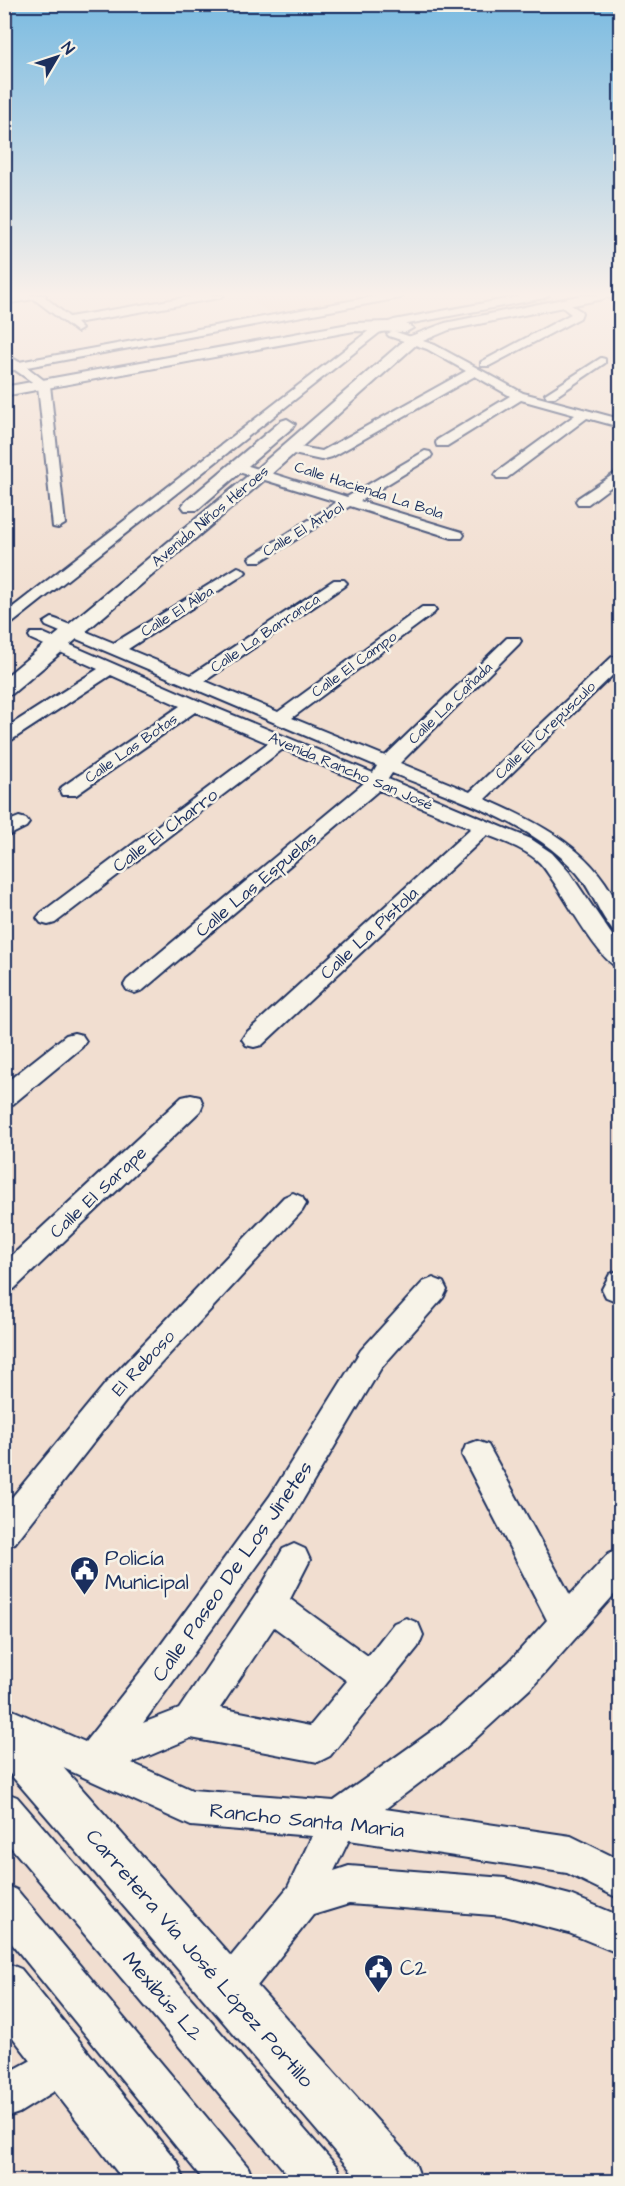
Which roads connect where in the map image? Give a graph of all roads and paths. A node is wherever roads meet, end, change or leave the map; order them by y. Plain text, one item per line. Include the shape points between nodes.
1 (45, 397) edge
2 (311, 397) edge
3 (338, 397) edge
4 (429, 397) edge
5 (517, 397) edge
6 (523, 397) edge
7 (561, 397) edge
8 (584, 414) junction
9 (620, 414) edge
10 (297, 415) dead end
11 (442, 442) dead end
12 (289, 449) junction
13 (424, 454) dead end
14 (237, 467) junction
15 (262, 473) junction
16 (621, 474) edge
17 (502, 475) dead end
18 (350, 501) junction
19 (583, 501) dead end
20 (175, 519) dead end
21 (58, 524) dead end
22 (457, 535) dead end
23 (256, 558) dead end
24 (238, 572) dead end
25 (339, 583) dead end
26 (69, 609) dead end
27 (428, 610) dead end
28 (4, 622) edge
29 (52, 624) junction
30 (72, 631) junction
31 (37, 636) junction
32 (513, 641) dead end
33 (56, 644) junction
34 (21, 650) dead end
35 (115, 650) junction
36 (618, 661) dead end
37 (111, 669) junction
38 (191, 683) junction
39 (4, 689) edge
40 (193, 705) junction
41 (280, 718) junction
42 (4, 738) edge
43 (281, 742) junction
44 (382, 774) junction
45 (69, 791) dead end
46 (473, 800) junction
47 (484, 827) junction
48 (48, 918) dead end
49 (621, 926) edge
50 (621, 961) edge
51 (135, 985) dead end
52 (254, 1039) dead end
53 (74, 1041) dead end
54 (4, 1098) edge
55 (191, 1104) dead end
56 (293, 1204) dead end
57 (4, 1281) edge
58 (433, 1290) dead end
59 (477, 1455) dead end
60 (4, 1532) edge
61 (294, 1560) dead end
62 (621, 1564) edge
63 (270, 1604) junction
64 (567, 1623) junction
65 (406, 1635) dead end
66 (370, 1678) junction
67 (191, 1721) junction
68 (4, 1724) edge
69 (4, 1733) edge
70 (90, 1763) junction
71 (4, 1810) edge
72 (339, 1820) junction
73 (621, 1880) edge
74 (301, 1900) junction
75 (4, 1903) edge
76 (621, 1935) edge
77 (4, 1986) edge
78 (228, 1991) junction
79 (64, 2062) junction
80 (4, 2098) edge
81 (159, 2181) edge
82 (233, 2181) edge
83 (322, 2181) edge
84 (396, 2181) edge

1 - 21 street
2 - 28 street
3 - 12 main road, Avenida Niños Héroes
4 - 12 street via 321,456
5 - 11 street
6 - 8 street
7 - 9 street
8 - 9 street
8 - 17 street
10 - 14 main road, Avenida Niños Héroes
12 - 15 main road, Avenida Niños Héroes
13 - 18 street, Calle El Árbol
14 - 15 street, Calle Hacienda La Bola
14 - 20 main road, Avenida Niños Héroes
15 - 18 street, Calle Hacienda La Bola
15 - 30 main road, Avenida Niños Héroes
16 - 19 street
18 - 22 street, Calle Hacienda La Bola
18 - 23 street, Calle El Árbol
24 - 35 street, Calle El Alba
25 - 38 street, Calle La Barranca
26 - 29 main road
27 - 41 street, Calle El Campo
29 - 30 street, Avenida Rancho San José
29 - 31 main road
30 - 33 main road, Avenida Niños Héroes
30 - 35 street, Avenida Rancho San José
31 - 33 street, Avenida Rancho San José
31 - 34 main road
32 - 44 street, Calle La Cañada
33 - 37 street, Avenida Rancho San José
33 - 39 main road, Avenida Niños Héroes
35 - 38 street, Avenida Rancho San José
36 - 46 street, Calle El Crepúsculo
37 - 40 street, Avenida Rancho San José
37 - 42 street
38 - 41 street, Avenida Rancho San José
40 - 43 street, Avenida Rancho San José
40 - 45 street, Calle Las Botas
41 - 44 street, Avenida Rancho San José
43 - 44 street, Avenida Rancho San José
43 - 48 street, Calle El Charro
44 - 46 street, Avenida Rancho San José
44 - 47 street, Avenida Rancho San José
44 - 51 street, Calle Las Espuelas
46 - 49 street, Avenida Rancho San José via 525,824 561,847 586,871
47 - 50 street, Avenida Rancho San José via 524,843 545,857
47 - 52 street, Calle La Pistola
53 - 54 street
55 - 57 street, Calle El Sarape
56 - 60 street, El Reboso via 116,1392
58 - 70 street, Calle Paseo De Los Jinetes via 371,1359 281,1507 161,1673
59 - 64 street
61 - 63 street
62 - 64 street
63 - 66 street
63 - 67 street
64 - 72 street via 521,1674 451,1738
65 - 66 street
66 - 67 street via 318,1744
67 - 70 street
68 - 70 street, Rancho Santa Maria
69 - 78 main road, Carretera Vía José López Portillo
70 - 72 street, Rancho Santa Maria via 191,1808
71 - 83 street, Mexibús L2
72 - 73 street, Rancho Santa Maria via 571,1855
72 - 74 street
74 - 76 street via 349,1885 505,1897 570,1914
74 - 78 street
75 - 82 street
77 - 79 main road
78 - 84 main road, Carretera Vía José López Portillo
79 - 80 street
79 - 81 main road

